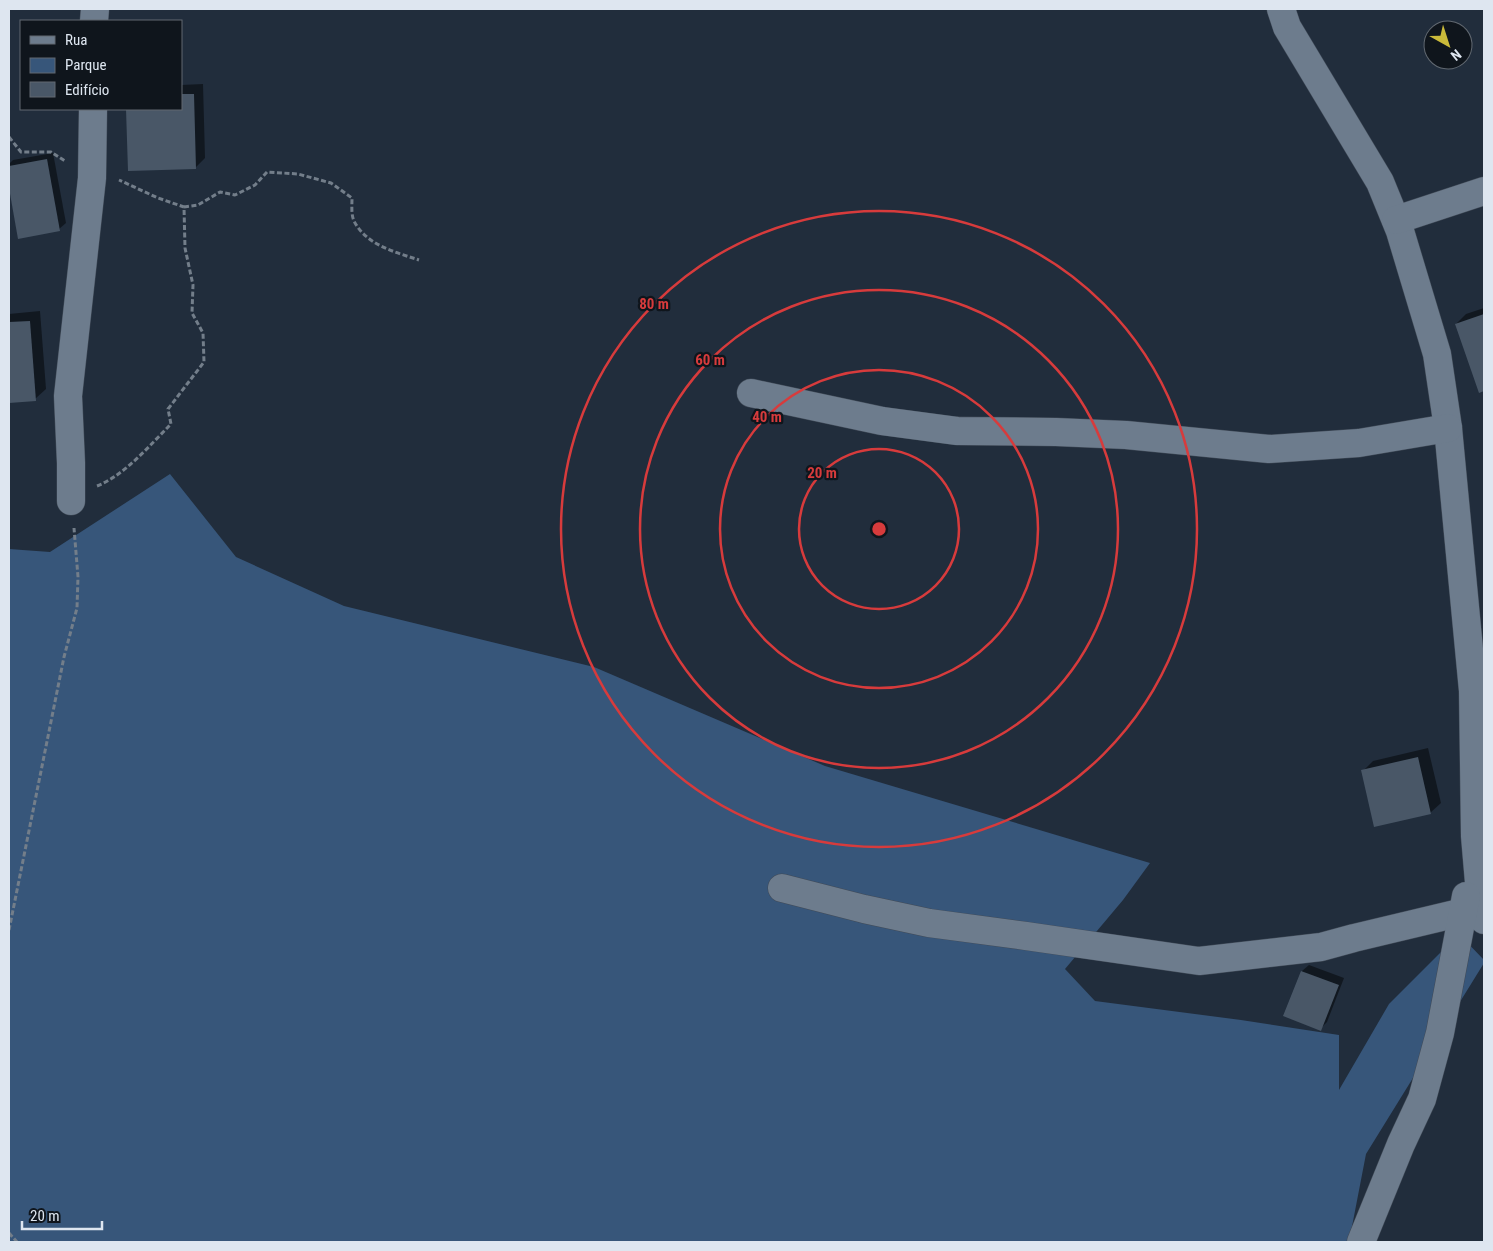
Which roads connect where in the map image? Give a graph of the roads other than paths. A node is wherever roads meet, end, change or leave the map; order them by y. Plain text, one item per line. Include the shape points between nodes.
1 (1281, 9) edge
2 (93, 110) edge
3 (1484, 191) edge
4 (1396, 220) junction
5 (751, 393) dead end
6 (1448, 428) junction
7 (72, 501) road end
8 (782, 888) dead end
9 (1474, 916) edge
10 (1361, 1242) edge

1 - 4 street via 1287,27 1380,182
2 - 7 street via 92,178 68,396
3 - 4 street
4 - 6 street via 1436,354
5 - 6 street via 882,420 957,431 1126,435 1269,449 1359,443
6 - 9 street via 1474,691
8 - 9 street via 929,923 1200,961 1322,947
9 - 10 street via 1422,1099 1400,1144

